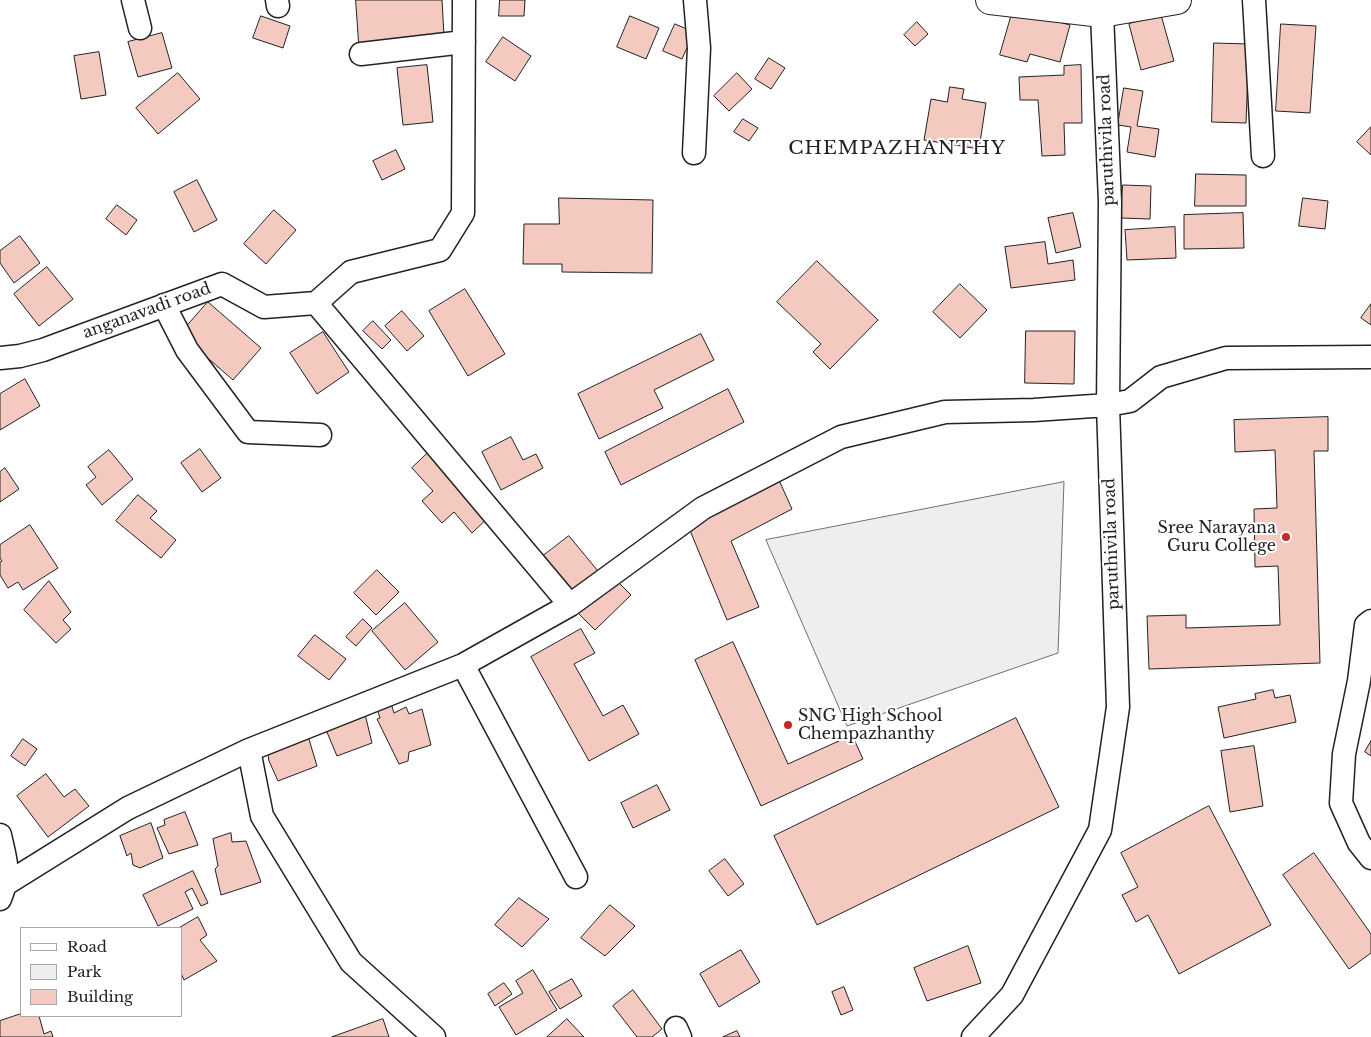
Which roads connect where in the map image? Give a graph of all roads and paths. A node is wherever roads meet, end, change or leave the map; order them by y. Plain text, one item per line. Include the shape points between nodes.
1 (133, 0) edge
2 (464, 0) edge
3 (695, 0) edge
4 (990, 0) edge
5 (1177, 0) edge
6 (1254, 0) edge
7 (1102, 13) junction
8 (140, 28) dead end
9 (464, 42) junction
10 (361, 54) dead end
11 (694, 152) dead end
12 (1263, 156) dead end
13 (316, 303) junction
14 (164, 305) junction
15 (1371, 356) edge
16 (0, 358) edge
17 (1108, 405) junction
18 (320, 435) dead end
19 (570, 605) junction
20 (1371, 621) edge
21 (464, 664) junction
22 (249, 750) junction
23 (0, 835) edge
24 (1371, 858) edge
25 (576, 876) dead end
26 (3, 891) edge
27 (434, 1037) edge
28 (973, 1037) edge

1 - 8 street
2 - 9 street
3 - 11 street via 699,48
4 - 7 main road
5 - 7 main road
6 - 12 street
7 - 17 street, paruthivila road via 1110,202
9 - 10 street
9 - 13 street via 463,213 440,250 351,272
13 - 14 street, anganavadi road via 264,307 222,284
13 - 19 street
14 - 16 street, anganavadi road via 43,350
14 - 18 street via 187,350 248,432
15 - 17 street via 1226,358 1162,377 1130,401
17 - 19 street via 945,412 841,436 702,508
17 - 28 street, paruthivila road via 1118,707 1100,830 1012,995
19 - 21 street
20 - 24 street via 1366,625 1359,681 1344,754 1341,803
21 - 22 street
21 - 25 street
22 - 26 street via 128,808
22 - 27 street via 262,816 351,962
23 - 26 street via 8,872

